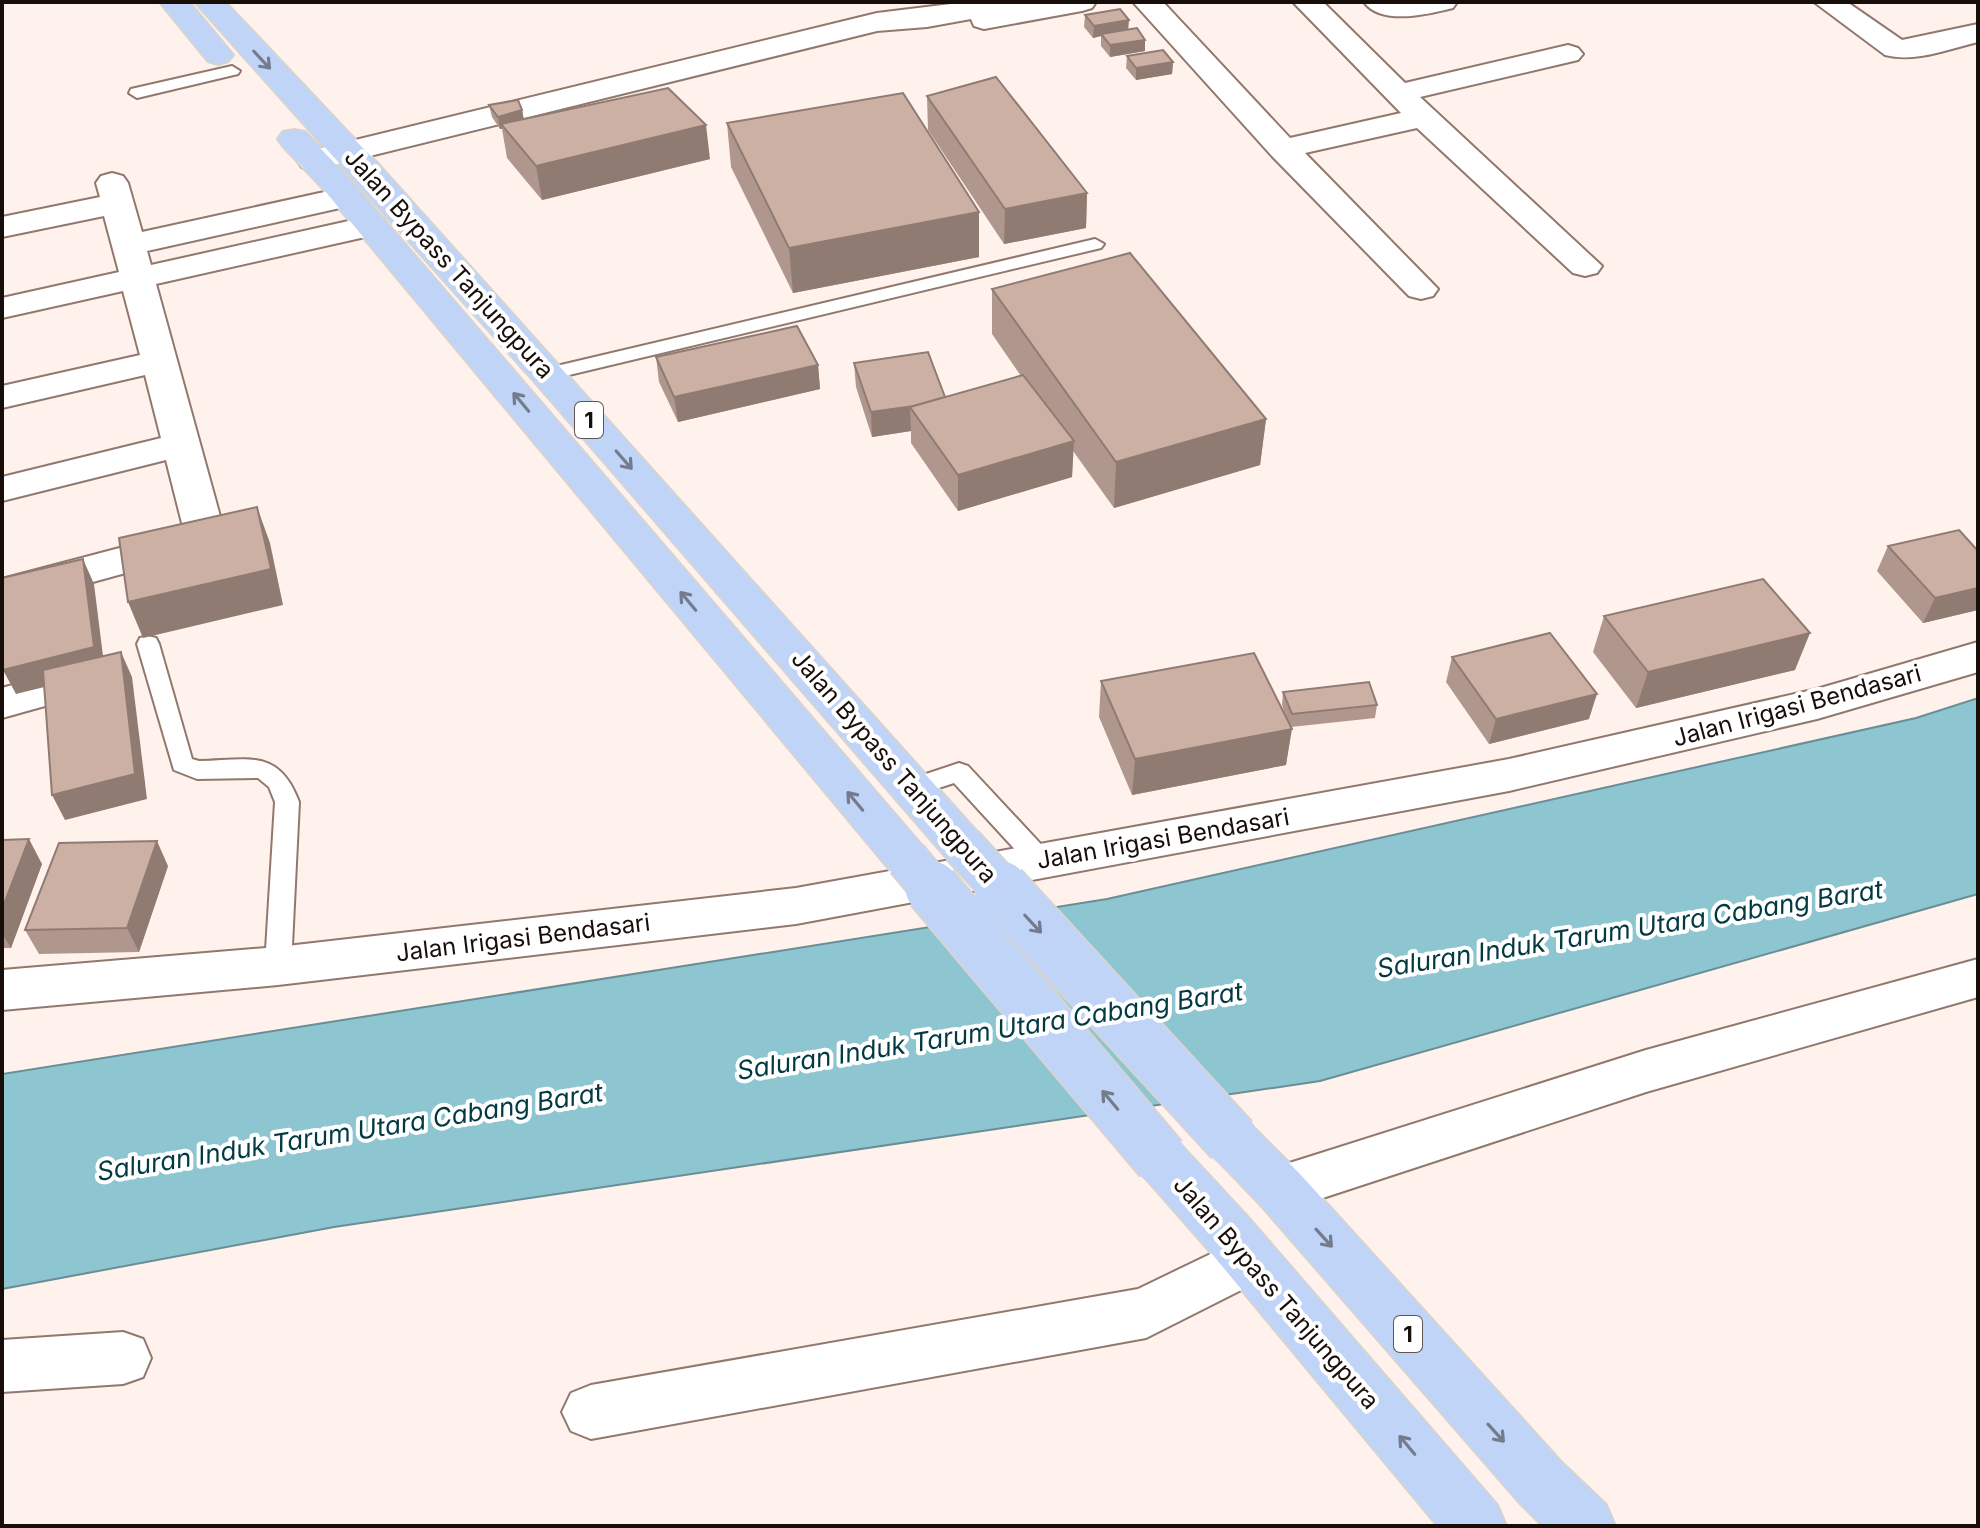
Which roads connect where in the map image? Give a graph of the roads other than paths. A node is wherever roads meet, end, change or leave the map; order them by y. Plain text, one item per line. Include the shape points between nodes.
1 (174, 2) edge
2 (209, 2) edge
3 (1014, 2) edge
4 (1082, 2) edge
5 (1147, 2) edge
6 (1307, 2) edge
7 (1443, 2) edge
8 (1828, 2) edge
9 (1386, 5) edge
10 (926, 16) edge
11 (1978, 33) edge
12 (1568, 54) dead end
13 (232, 71) junction
14 (137, 93) dead end
15 (1400, 93) junction
16 (1423, 117) junction
17 (1283, 149) junction
18 (341, 171) junction
19 (371, 226) junction
20 (2, 227) edge
21 (1095, 244) dead end
22 (133, 261) junction
23 (1585, 266) dead end
24 (1421, 289) dead end
25 (2, 308) edge
26 (159, 361) junction
27 (548, 374) junction
28 (2, 397) edge
29 (182, 444) junction
30 (2, 489) edge
31 (2, 593) edge
32 (148, 644) dead end
33 (1978, 657) edge
34 (911, 788) junction
35 (1041, 861) junction
36 (278, 966) junction
37 (1978, 978) edge
38 (2, 990) edge
39 (1280, 1189) junction
40 (1250, 1259) junction
41 (123, 1358) dead end
42 (2, 1366) edge
43 (591, 1412) dead end
44 (1476, 1526) edge
45 (1585, 1526) edge

1 - 13 highway, Jalan Bypass Tanjungpura / 1
2 -> 18 highway, Jalan Bypass Tanjungpura / 1
3 - 10 street
4 - 10 street
5 - 17 street
6 - 15 street
7 - 9 street
8 - 11 street via 1895,49
10 - 18 street
12 - 15 street
13 - 14 lane
13 - 18 highway, Jalan Bypass Tanjungpura / 1
15 - 16 street
16 - 17 street
16 - 23 street
17 - 24 street
18 - 19 highway, Jalan Bypass Tanjungpura / 1
18 - 22 street
18 - 27 highway, Jalan Bypass Tanjungpura / 1
19 - 22 street
40 -> 19 highway, Jalan Bypass Tanjungpura / 1, bridge
20 - 22 street via 115,193
21 - 27 lane
22 - 25 street
22 - 26 street
26 - 28 street
26 - 29 street
27 -> 34 highway, Jalan Bypass Tanjungpura / 1
29 - 30 street
29 - 31 street via 206,538
32 - 36 lane via 182,764 197,770 259,769 280,783 287,802
33 - 35 street, Jalan Irigasi Bendasari via 1817,704 1583,759
34 - 35 lane via 959,772
34 -> 39 highway, Jalan Bypass Tanjungpura / 1, bridge
35 - 36 street, Jalan Irigasi Bendasari via 796,906
36 - 38 street, Jalan Irigasi Bendasari
37 - 39 street via 1646,1071
39 -> 45 highway, Jalan Bypass Tanjungpura / 1
40 - 43 street via 1146,1313
44 -> 40 highway, Jalan Bypass Tanjungpura / 1
41 - 42 street

